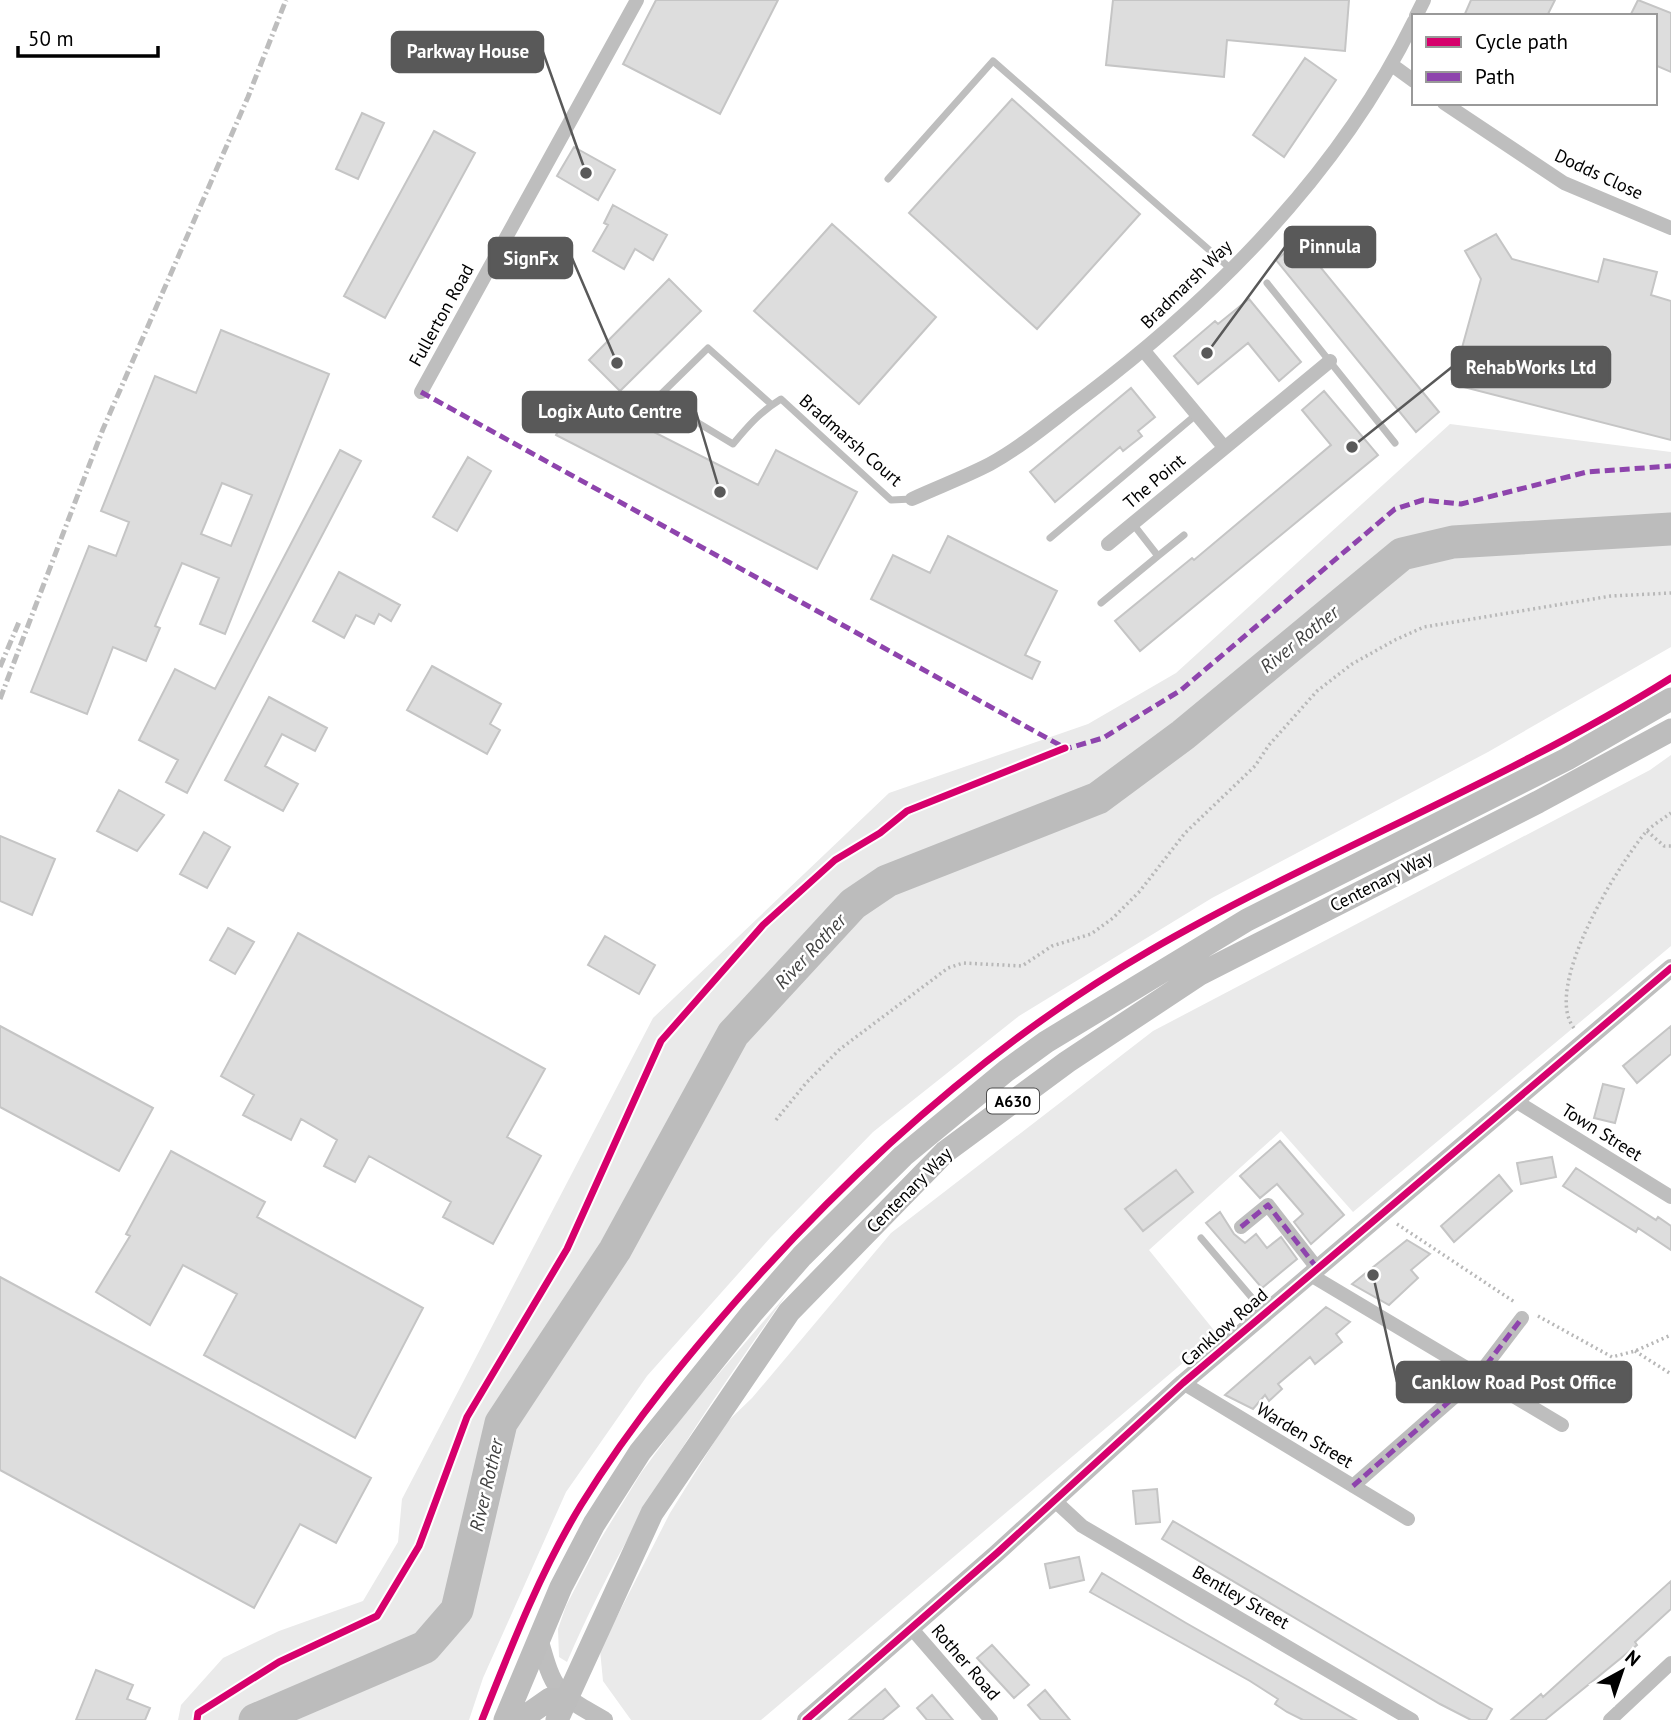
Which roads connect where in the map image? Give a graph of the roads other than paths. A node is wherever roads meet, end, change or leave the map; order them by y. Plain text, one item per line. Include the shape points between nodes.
1 (637, 0) edge
2 (1412, 25) edge
3 (1392, 65) junction
4 (1412, 80) edge
5 (1447, 105) edge
6 (888, 179) dead end
7 (1671, 228) edge
8 (1231, 270) junction
9 (1268, 283) dead end
10 (1144, 351) junction
11 (1330, 361) junction
12 (421, 392) dead end
13 (772, 405) junction
14 (1197, 414) junction
15 (1395, 443) dead end
16 (1224, 447) junction
17 (912, 499) joint
18 (1132, 524) junction
19 (1184, 535) dead end
20 (1050, 538) dead end
21 (1108, 544) dead end
22 (1158, 556) junction
23 (1101, 603) dead end
24 (1671, 699) edge
25 (1671, 730) edge
26 (1671, 968) edge
27 (1514, 1100) junction
28 (1671, 1197) edge
29 (1241, 1227) dead end
30 (1201, 1238) dead end
31 (1313, 1271) junction
32 (1265, 1313) junction
33 (1525, 1314) road end
34 (1477, 1377) junction
35 (1183, 1384) junction
36 (1562, 1425) dead end
37 (1353, 1486) junction
38 (1055, 1502) junction
39 (1408, 1519) dead end
40 (912, 1629) junction
41 (539, 1638) junction
42 (1671, 1663) edge
43 (566, 1699) junction
44 (505, 1720) edge
45 (520, 1720) edge
46 (557, 1720) edge
47 (604, 1720) edge
48 (806, 1720) edge
49 (991, 1720) edge
50 (1412, 1720) edge
51 (1610, 1720) edge

1 - 12 street, Fullerton Road
2 - 3 street, Bradmarsh Way
3 - 4 street
3 - 8 street, Bradmarsh Way via 1299,197
5 - 7 street, Dodds Close via 1564,183
6 - 8 lane via 993,61
8 - 10 street, Bradmarsh Way
9 - 11 lane
10 - 14 street
10 - 17 street, Bradmarsh Way via 990,464
11 - 15 lane
11 - 16 street, The Point
13 - 13 lane, Bradmarsh Court via 758,414 733,444 657,398 708,348
13 - 17 lane, Bradmarsh Court via 781,399 891,500
14 - 16 street
14 - 20 lane
16 - 18 street, The Point
18 - 21 street, The Point
18 - 22 lane
19 - 22 lane
22 - 23 lane
24 - 41 main road, Centenary Way / A630 via 1567,759 1247,920 1046,1042 948,1118 802,1256 687,1391 640,1452 594,1524
25 - 43 main road, Centenary Way / A630 via 1200,974 1067,1062 945,1152 789,1312 652,1513
26 - 27 street, Canklow Road
27 - 28 street, Town Street
27 - 31 street, Canklow Road
29 - 31 street via 1268,1205
30 - 32 lane
31 - 32 street, Canklow Road
31 - 34 street
32 - 35 street, Canklow Road
33 - 34 street
34 - 36 street
34 - 37 street
35 - 37 street, Warden Street
35 - 38 street, Canklow Road
37 - 39 street, Warden Street
38 - 40 street, Canklow Road
38 - 50 street, Bentley Street via 1082,1526
40 - 48 street, Canklow Road
40 - 49 street, Rother Road
41 - 43 street via 549,1672
41 - 44 main road, A630
42 - 51 street
43 - 45 main road via 550,1699
43 - 46 main road, Centenary Way / A630
43 - 47 street

